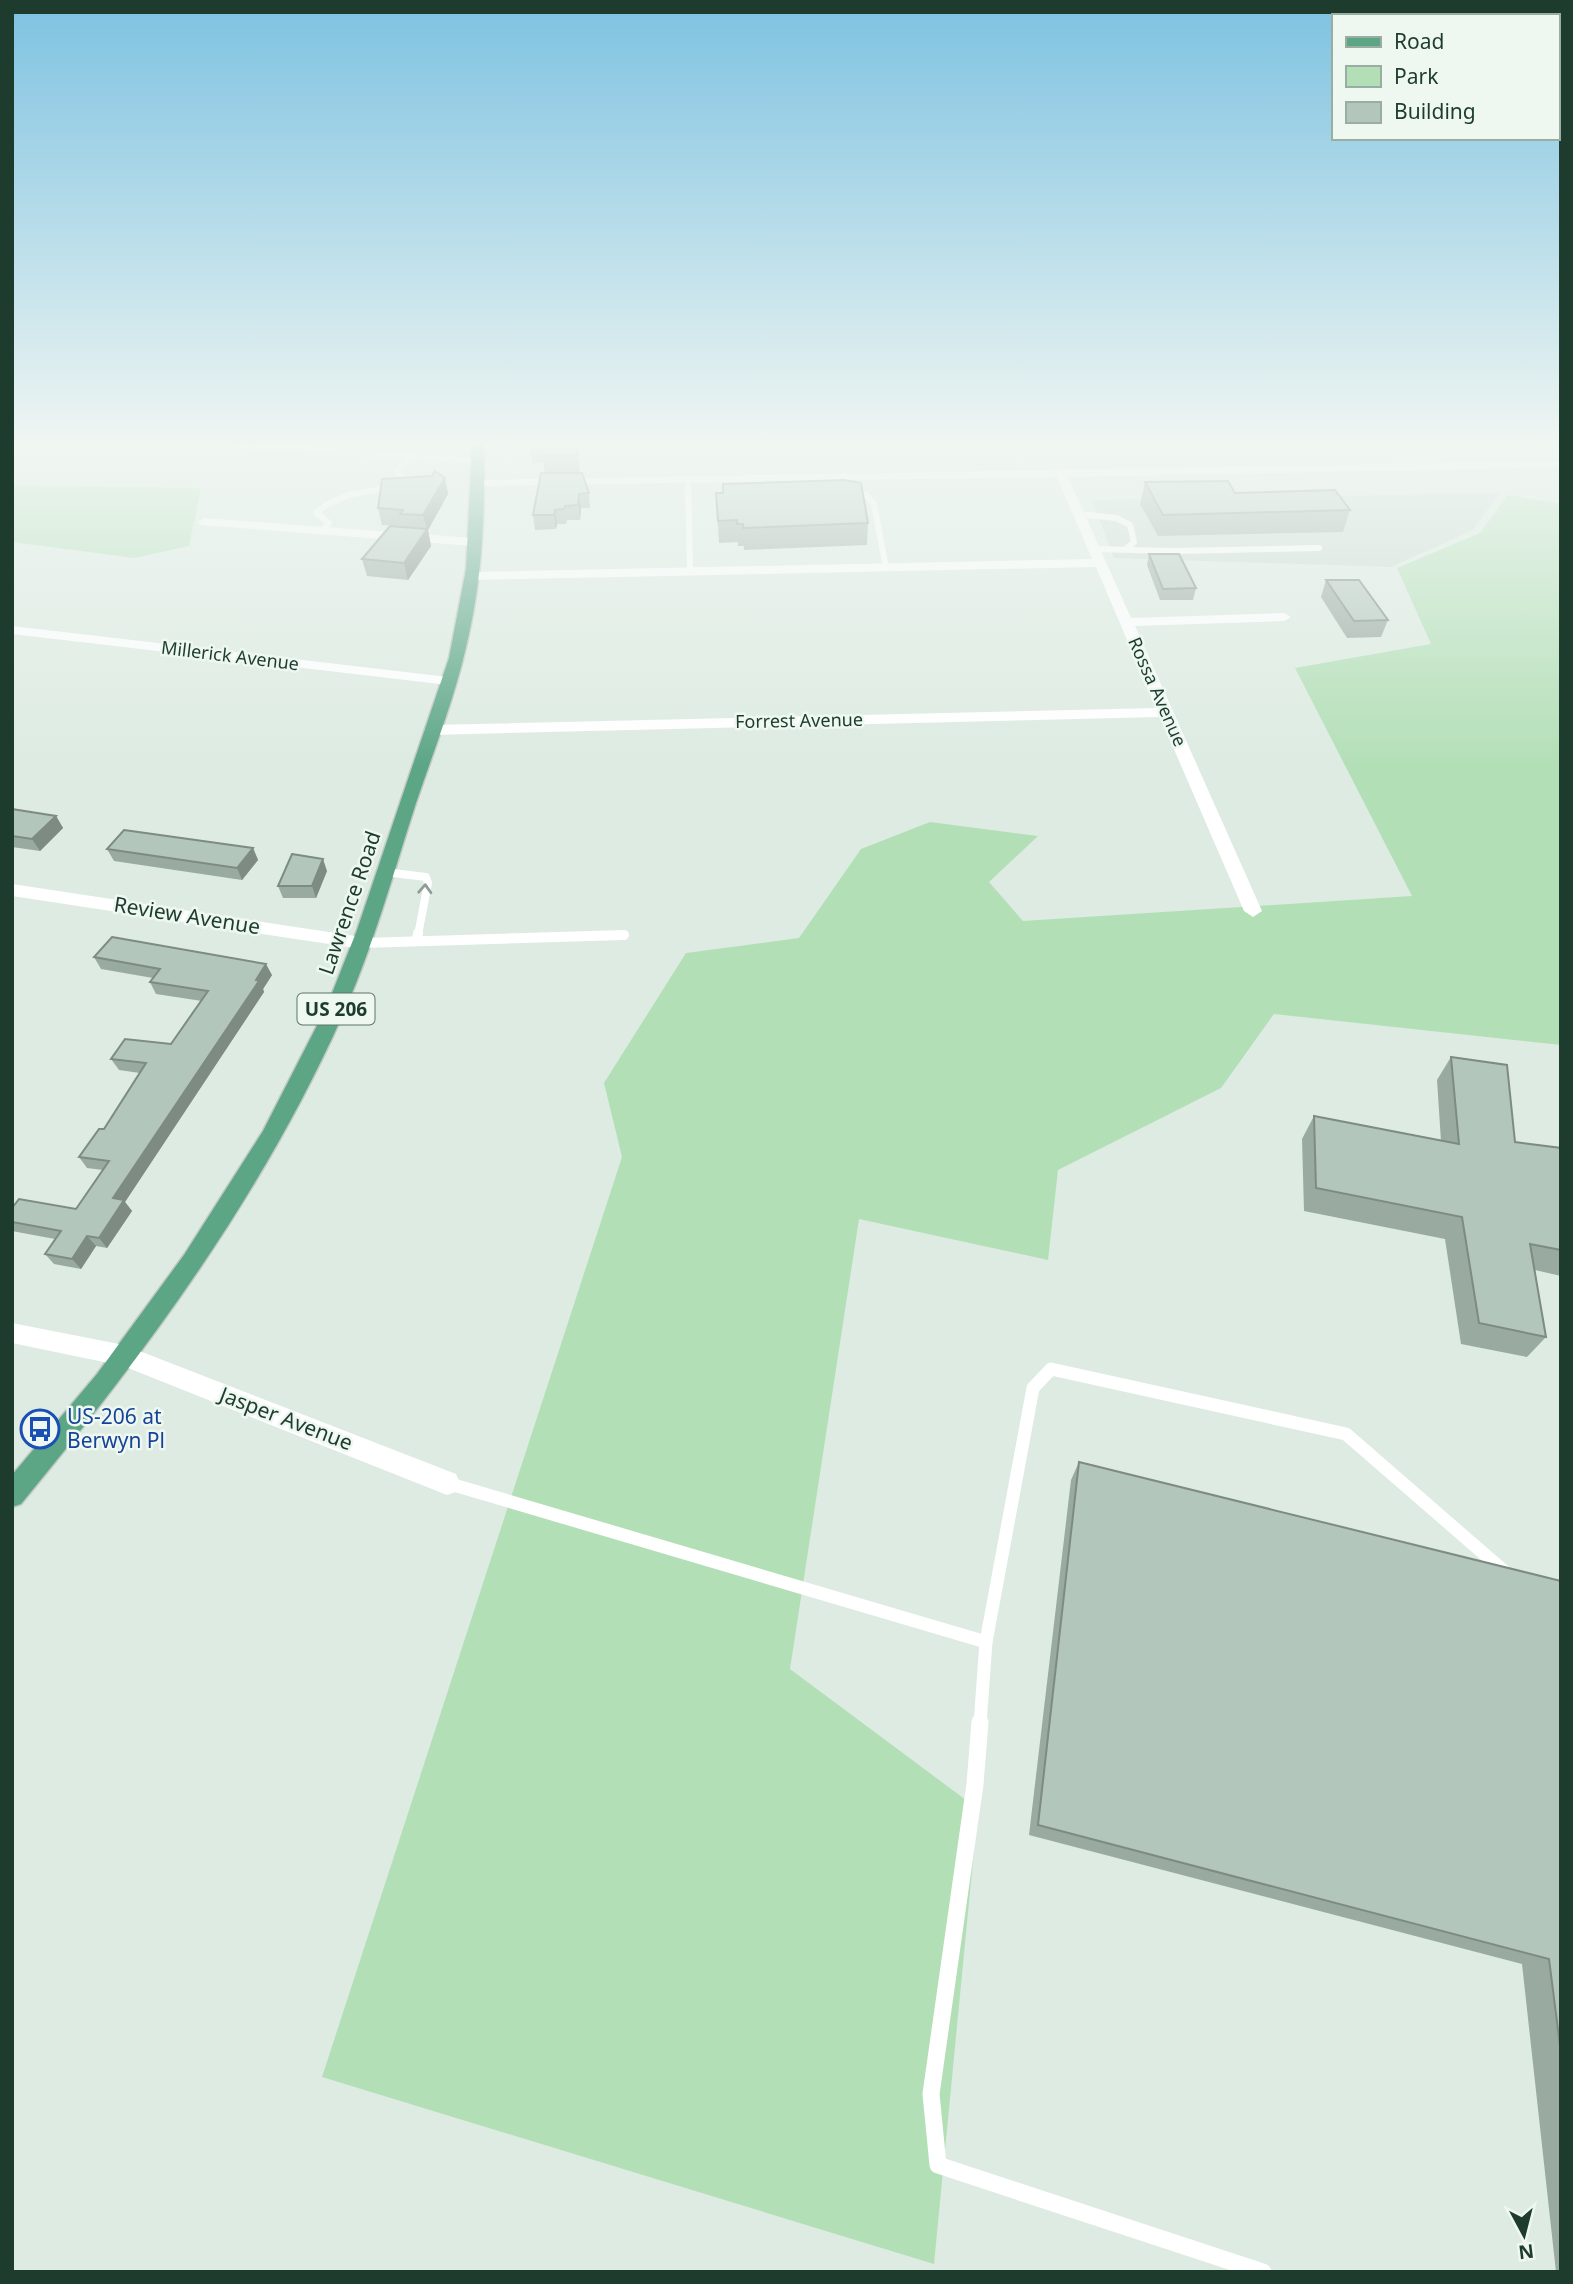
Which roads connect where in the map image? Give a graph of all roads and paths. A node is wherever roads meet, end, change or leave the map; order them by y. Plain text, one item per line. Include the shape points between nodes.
1 (473, 552) edge
2 (690, 552) edge
3 (883, 552) edge
4 (1095, 552) edge
5 (1114, 552) edge
6 (1097, 556) junction
7 (886, 568) junction
8 (690, 572) junction
9 (471, 576) junction
10 (1284, 617) dead end
11 (1126, 622) junction
12 (12, 630) edge
13 (448, 681) junction
14 (1165, 712) junction
15 (432, 730) junction
16 (385, 872) junction
17 (12, 890) edge
18 (1253, 911) dead end
19 (624, 935) dead end
20 (417, 941) junction
21 (362, 943) junction
22 (12, 1333) edge
23 (124, 1356) junction
24 (447, 1483) joint
25 (12, 1495) edge
26 (1514, 1574) edge
27 (986, 1642) junction
28 (1263, 2272) edge

1 - 9 main road, Lawrence Road / US 206
2 - 8 lane
3 - 7 lane
4 - 6 street, Rossa Avenue
5 - 6 lane
6 - 7 street
6 - 11 street, Rossa Avenue
7 - 8 street
8 - 9 street
9 - 13 main road, Lawrence Road / US 206 via 467,611
10 - 11 street
11 - 14 street, Rossa Avenue
12 - 13 street, Millerick Avenue
13 - 15 main road, Lawrence Road / US 206
14 - 15 street, Forrest Avenue
14 - 18 street, Rossa Avenue
15 - 16 main road, Lawrence Road / US 206
20 -> 16 lane via 426,877
16 - 21 main road, Lawrence Road / US 206
17 - 21 street, Review Avenue
19 - 20 lane
20 - 21 lane
21 - 23 main road, Lawrence Road / US 206 via 308,1068 257,1161
22 - 23 street, Jasper Avenue
23 - 24 street, Jasper Avenue
23 - 25 main road, Lawrence Road / US 206
24 - 27 lane
26 - 27 lane via 1503,1571 1346,1434 1051,1369 1033,1388
27 - 28 lane via 975,1784 931,2094 938,2165

